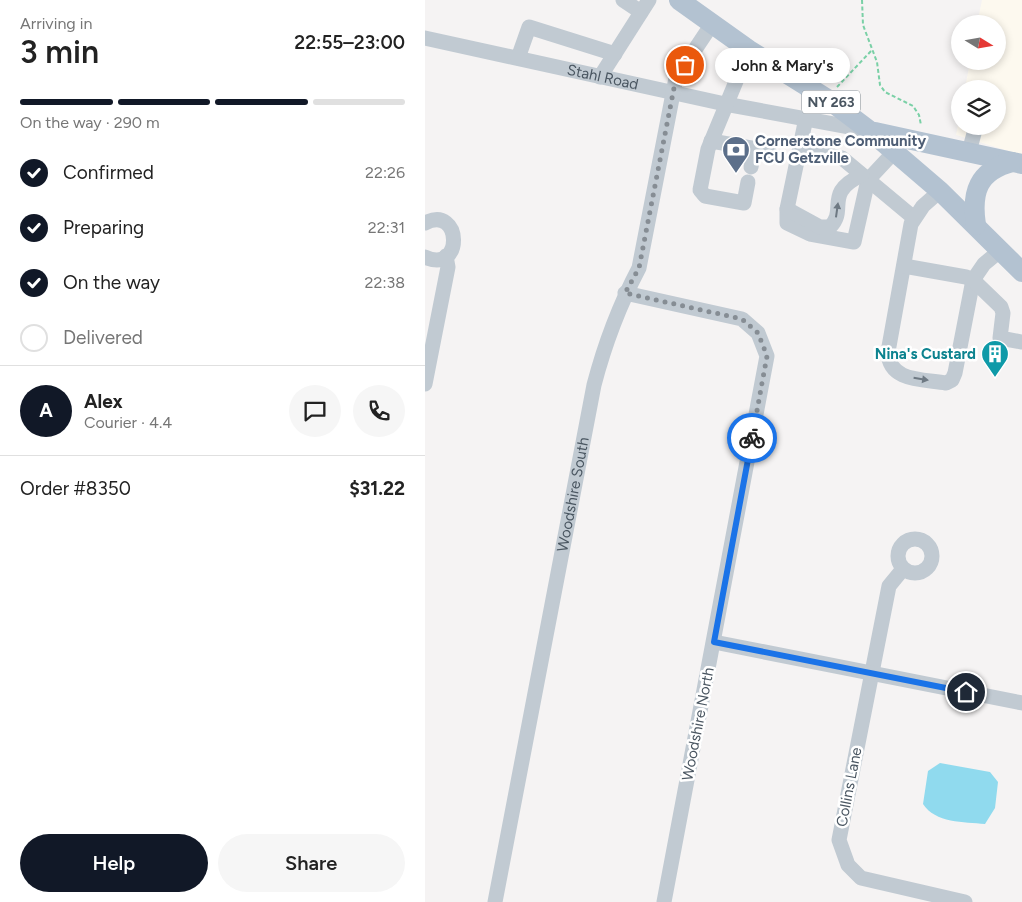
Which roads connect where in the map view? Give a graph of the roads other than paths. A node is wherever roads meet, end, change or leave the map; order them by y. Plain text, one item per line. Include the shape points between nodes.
1 (623, 0) edge
2 (679, 0) edge
3 (645, 6) edge
4 (713, 24) junction
5 (425, 38) edge
6 (749, 50) junction
7 (615, 54) junction
8 (518, 58) junction
9 (600, 77) junction
10 (673, 93) junction
11 (725, 104) junction
12 (806, 118) junction
13 (871, 131) junction
14 (973, 135) edge
15 (711, 140) junction
16 (801, 148) junction
17 (754, 149) junction
18 (769, 151) dead end
19 (895, 151) junction
20 (969, 152) junction
21 (1017, 163) edge
22 (751, 167) dead end
23 (865, 178) junction
24 (748, 182) dead end
25 (940, 191) junction
26 (787, 209) junction
27 (914, 218) junction
28 (425, 223) edge
29 (976, 225) junction
30 (1001, 250) junction
31 (446, 256) junction
32 (425, 257) edge
33 (904, 266) junction
34 (1022, 272) edge
35 (973, 280) junction
36 (625, 293) junction
37 (1022, 342) edge
38 (425, 384) edge
39 (903, 569) dead end
40 (714, 642) junction
41 (872, 674) junction
42 (1022, 703) edge
43 (495, 902) edge
44 (664, 902) edge
45 (965, 902) edge

1 - 3 street
2 - 4 main road, NY 263
3 - 7 street
4 - 6 main road, NY 263
4 - 10 street, Woodshire South via 676,78
5 - 8 street, Stahl Road
6 - 11 street
6 - 13 main road, NY 263 via 829,100
7 - 8 street via 529,27
7 - 9 street
8 - 9 street, Stahl Road
9 - 10 street, Stahl Road
10 - 11 street, Stahl Road
10 - 36 street, Woodshire South via 639,268
11 - 12 street, Stahl Road
11 - 15 street
12 - 13 street, Stahl Road
12 - 16 street
13 - 19 main road, NY 263
13 - 20 main road
14 - 20 street
15 - 17 street
15 - 24 street via 700,190 705,196 744,204
16 - 23 street via 842,158
16 - 26 street
17 - 18 street
17 - 22 street
19 - 23 street
19 - 25 main road, NY 263
20 - 21 main road
21 - 29 main road via 991,170 981,182 974,201
26 -> 23 street via 820,227 830,227 836,216 841,189 847,182
23 - 26 street via 854,242 797,229 787,222
23 - 27 street
25 - 27 street
25 - 29 main road, NY 263
27 - 33 street
28 - 31 street via 440,221 451,228 455,240
29 - 30 main road, NY 263
30 - 34 main road, NY 263
30 - 35 street via 984,264
31 - 32 street via 433,260
31 - 38 street via 448,267
33 - 35 street
33 -> 35 street via 888,352 890,366 903,376 946,383 951,380
35 - 37 street via 1001,307 1001,338
36 - 40 street, Woodshire North via 742,319 758,333 765,346 766,369
36 - 43 street, Woodshire South via 605,344 594,385
39 - 41 street, Collins Lane via 889,586
40 - 41 street
40 - 44 street, Woodshire North
41 - 42 street
41 - 45 street, Collins Lane via 839,840 848,865 861,878

